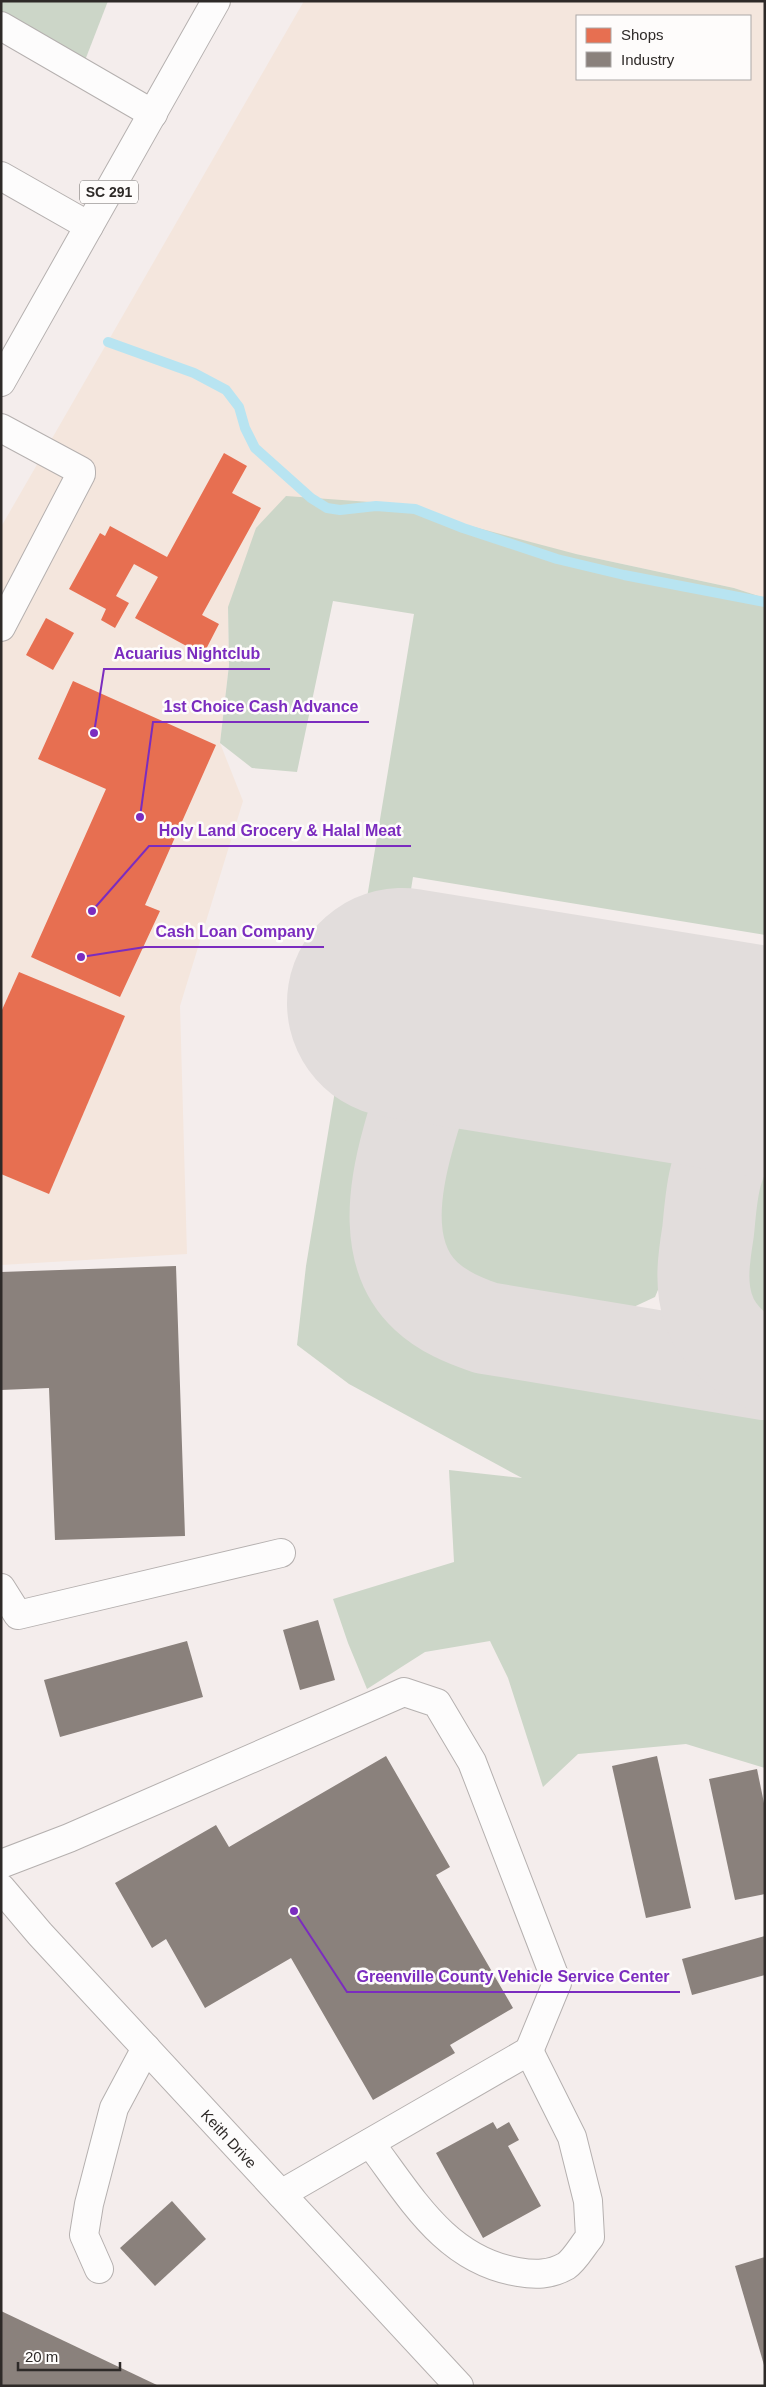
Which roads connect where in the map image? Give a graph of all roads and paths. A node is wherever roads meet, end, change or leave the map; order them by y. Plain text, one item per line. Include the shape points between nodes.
1 (216, 1) edge
2 (1, 26) edge
3 (153, 114) junction
4 (1, 176) edge
5 (90, 226) junction
6 (1, 382) edge
7 (1, 428) edge
8 (1, 627) edge
9 (282, 1553) dead end
10 (1, 1588) edge
11 (1, 1864) edge
12 (1, 1888) edge
13 (146, 2048) junction
14 (528, 2051) junction
15 (370, 2143) junction
16 (281, 2194) junction
17 (99, 2269) dead end
18 (459, 2386) edge

1 - 3 street, SC 291
2 - 3 street
3 - 5 street, SC 291
4 - 5 street
5 - 6 street, SC 291
7 - 8 street via 81,471
9 - 10 street via 18,1615
11 - 14 street via 69,1838 404,1692 437,1703 472,1762 557,1983
12 - 13 street, Keith Drive
13 - 16 street, Keith Drive
13 - 17 street via 114,2108 89,2204 84,2235
14 - 15 street
14 - 15 street via 572,2137 588,2201 590,2237 567,2266 539,2276 496,2269 463,2252 432,2225
15 - 16 street
16 - 18 street, Keith Drive

